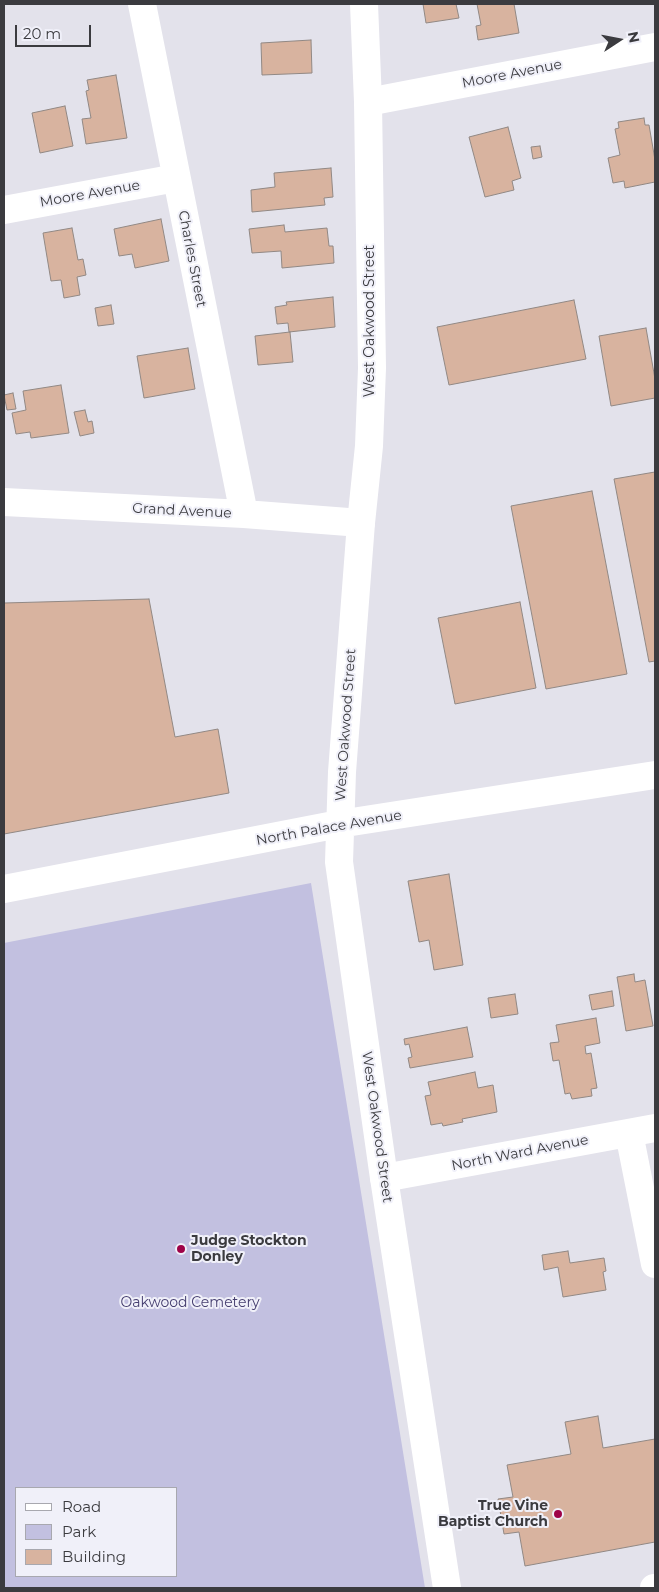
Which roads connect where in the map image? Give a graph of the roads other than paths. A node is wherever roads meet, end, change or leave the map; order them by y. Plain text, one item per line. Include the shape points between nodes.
1 (142, 4) edge
2 (364, 4) edge
3 (655, 47) edge
4 (368, 102) junction
5 (176, 178) junction
6 (4, 210) edge
7 (4, 502) edge
8 (244, 514) junction
9 (361, 523) junction
10 (655, 775) edge
11 (339, 824) junction
12 (4, 889) edge
13 (655, 1128) edge
14 (629, 1133) junction
15 (384, 1178) junction
16 (655, 1264) edge
17 (447, 1588) edge

1 - 5 street, Charles Street
2 - 4 street, West Oakwood Street
3 - 4 street, Moore Avenue
4 - 9 street, West Oakwood Street via 372,368 369,446
5 - 6 street, Moore Avenue
5 - 8 street, Charles Street
7 - 8 street, Grand Avenue
8 - 9 street, Grand Avenue
9 - 11 street, West Oakwood Street
10 - 11 street, North Palace Avenue
11 - 12 street, North Palace Avenue
11 - 15 street, West Oakwood Street via 339,862
13 - 14 street, North Ward Avenue
14 - 15 street, North Ward Avenue
14 - 16 street
15 - 17 street, West Oakwood Street

